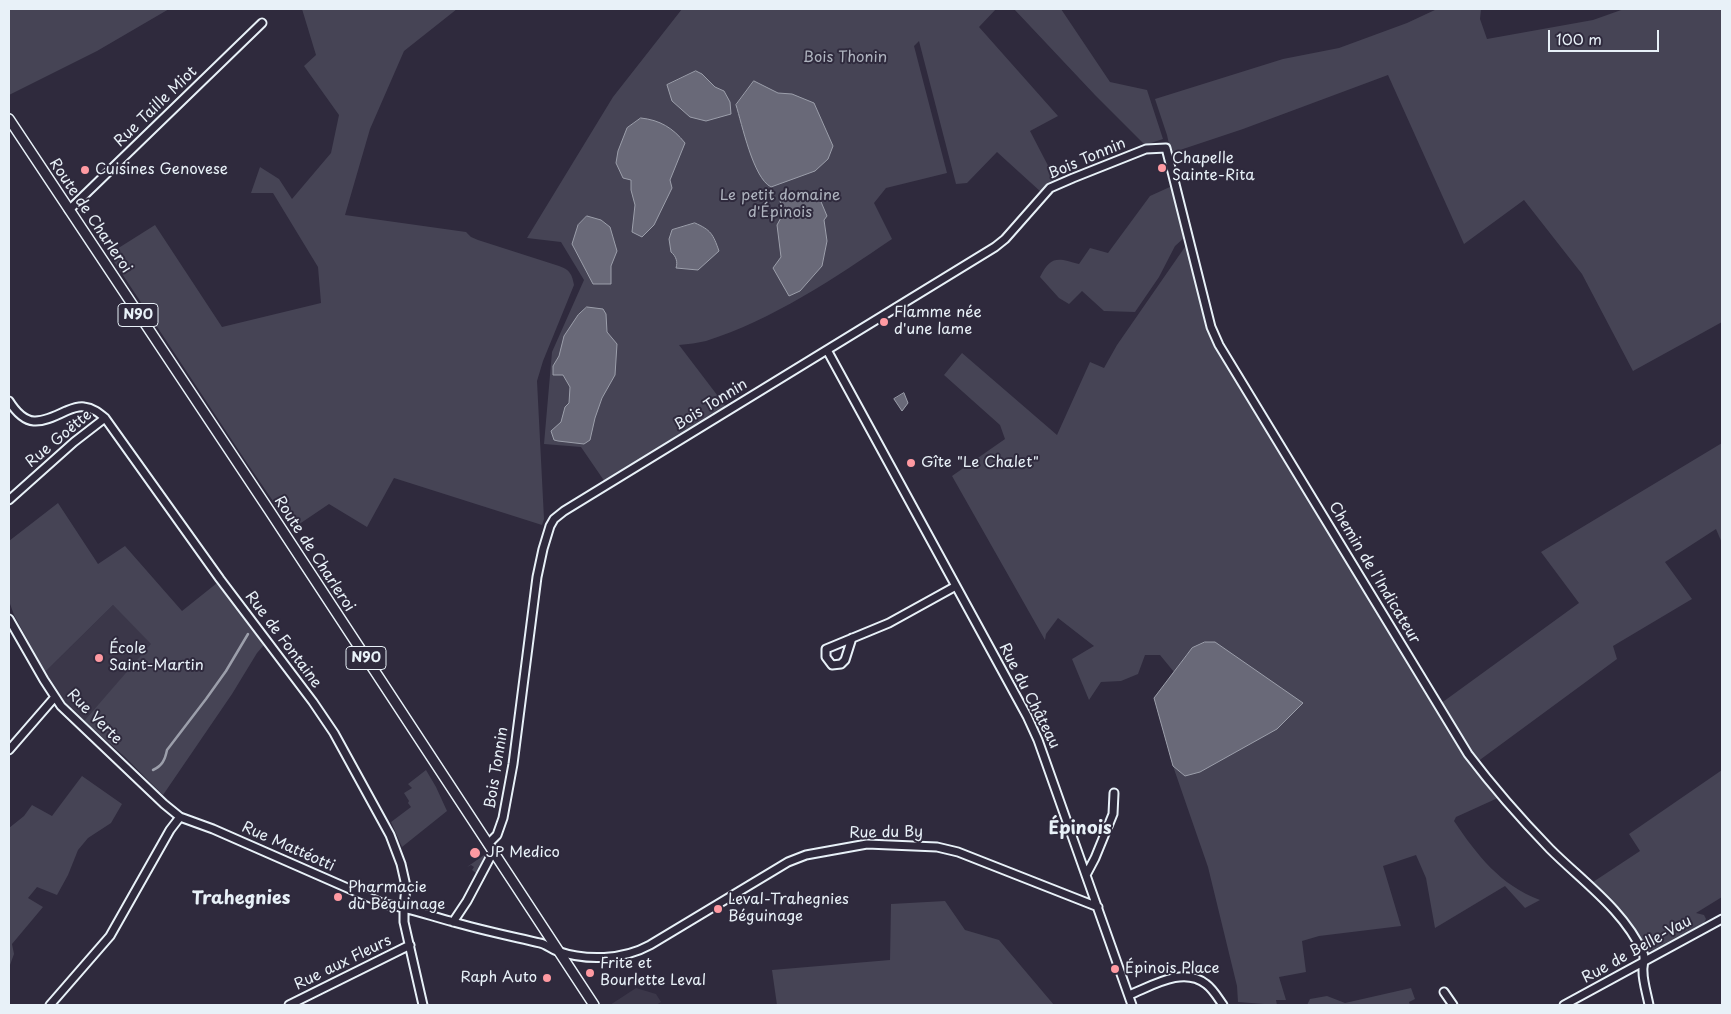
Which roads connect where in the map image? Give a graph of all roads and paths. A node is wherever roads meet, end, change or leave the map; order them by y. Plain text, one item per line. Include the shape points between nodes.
1 (262, 23) dead end
2 (9, 119) edge
3 (1166, 148) joint
4 (69, 210) junction
5 (827, 350) junction
6 (9, 401) edge
7 (105, 418) junction
8 (9, 500) edge
9 (956, 586) junction
10 (9, 619) edge
11 (852, 638) dead end
12 (55, 697) junction
13 (9, 750) edge
14 (1114, 793) dead end
15 (180, 817) junction
16 (490, 848) junction
17 (1086, 875) junction
18 (404, 908) junction
19 (1098, 908) junction
20 (1722, 919) edge
21 (453, 922) junction
22 (410, 945) junction
23 (558, 951) junction
24 (1643, 962) junction
25 (1444, 992) dead end
26 (1129, 995) junction
27 (50, 1005) edge
28 (289, 1005) edge
29 (423, 1005) edge
30 (594, 1005) edge
31 (1132, 1005) edge
32 (1223, 1005) edge
33 (1452, 1005) edge
34 (1564, 1005) edge
35 (1649, 1005) edge

1 - 4 street, Rue Taille Miot
2 - 4 main road, Route de Charleroi / N90
3 - 5 street, Bois Tonnin via 1146,149 1050,188 1005,240
3 - 24 street, Chemin de l'Indicateur via 1211,327 1219,345 1468,754 1535,833 1617,914 1642,951
4 - 16 main road, Route de Charleroi / N90
5 - 9 street, Rue du Château
5 - 16 street, Bois Tonnin via 554,519 548,530 537,577 503,818
6 - 7 street, Rue de Fontaine via 27,420 42,420 79,406
7 - 8 street, Rue Goëtte
7 - 18 street, Rue de Fontaine via 334,733 390,835 406,886
9 - 11 street via 889,623
9 - 17 street, Rue du Château via 1038,740
10 - 12 street, Rue Verte
12 - 13 street
12 - 15 street, Rue Verte via 76,722
14 - 17 street via 1113,814
15 - 18 street, Rue Mattéotti via 384,904
15 - 27 street via 110,936
16 - 21 street, Bois Tonnin via 467,901
16 - 23 main road, Route de Charleroi / N90
17 - 19 street, Rue du Château
18 - 21 street, Rue Mattéotti
18 - 22 street, Rue de Fontaine
19 - 23 street, Rue du By via 958,852 937,847 867,844 825,851 788,862 641,950 613,958
19 - 26 street
20 - 24 street, Rue de Belle-Vau
21 - 23 street, Rue Mattéotti via 540,943
22 - 28 street, Rue aux Fleurs
22 - 29 street, Rue de Fontaine
23 - 30 main road, Route de Charleroi / N90
24 - 34 street, Rue de Belle-Vau
24 - 35 street, Chemin de l'Indicateur
25 - 33 street
26 - 31 street
26 - 32 street via 1184,976 1207,984

